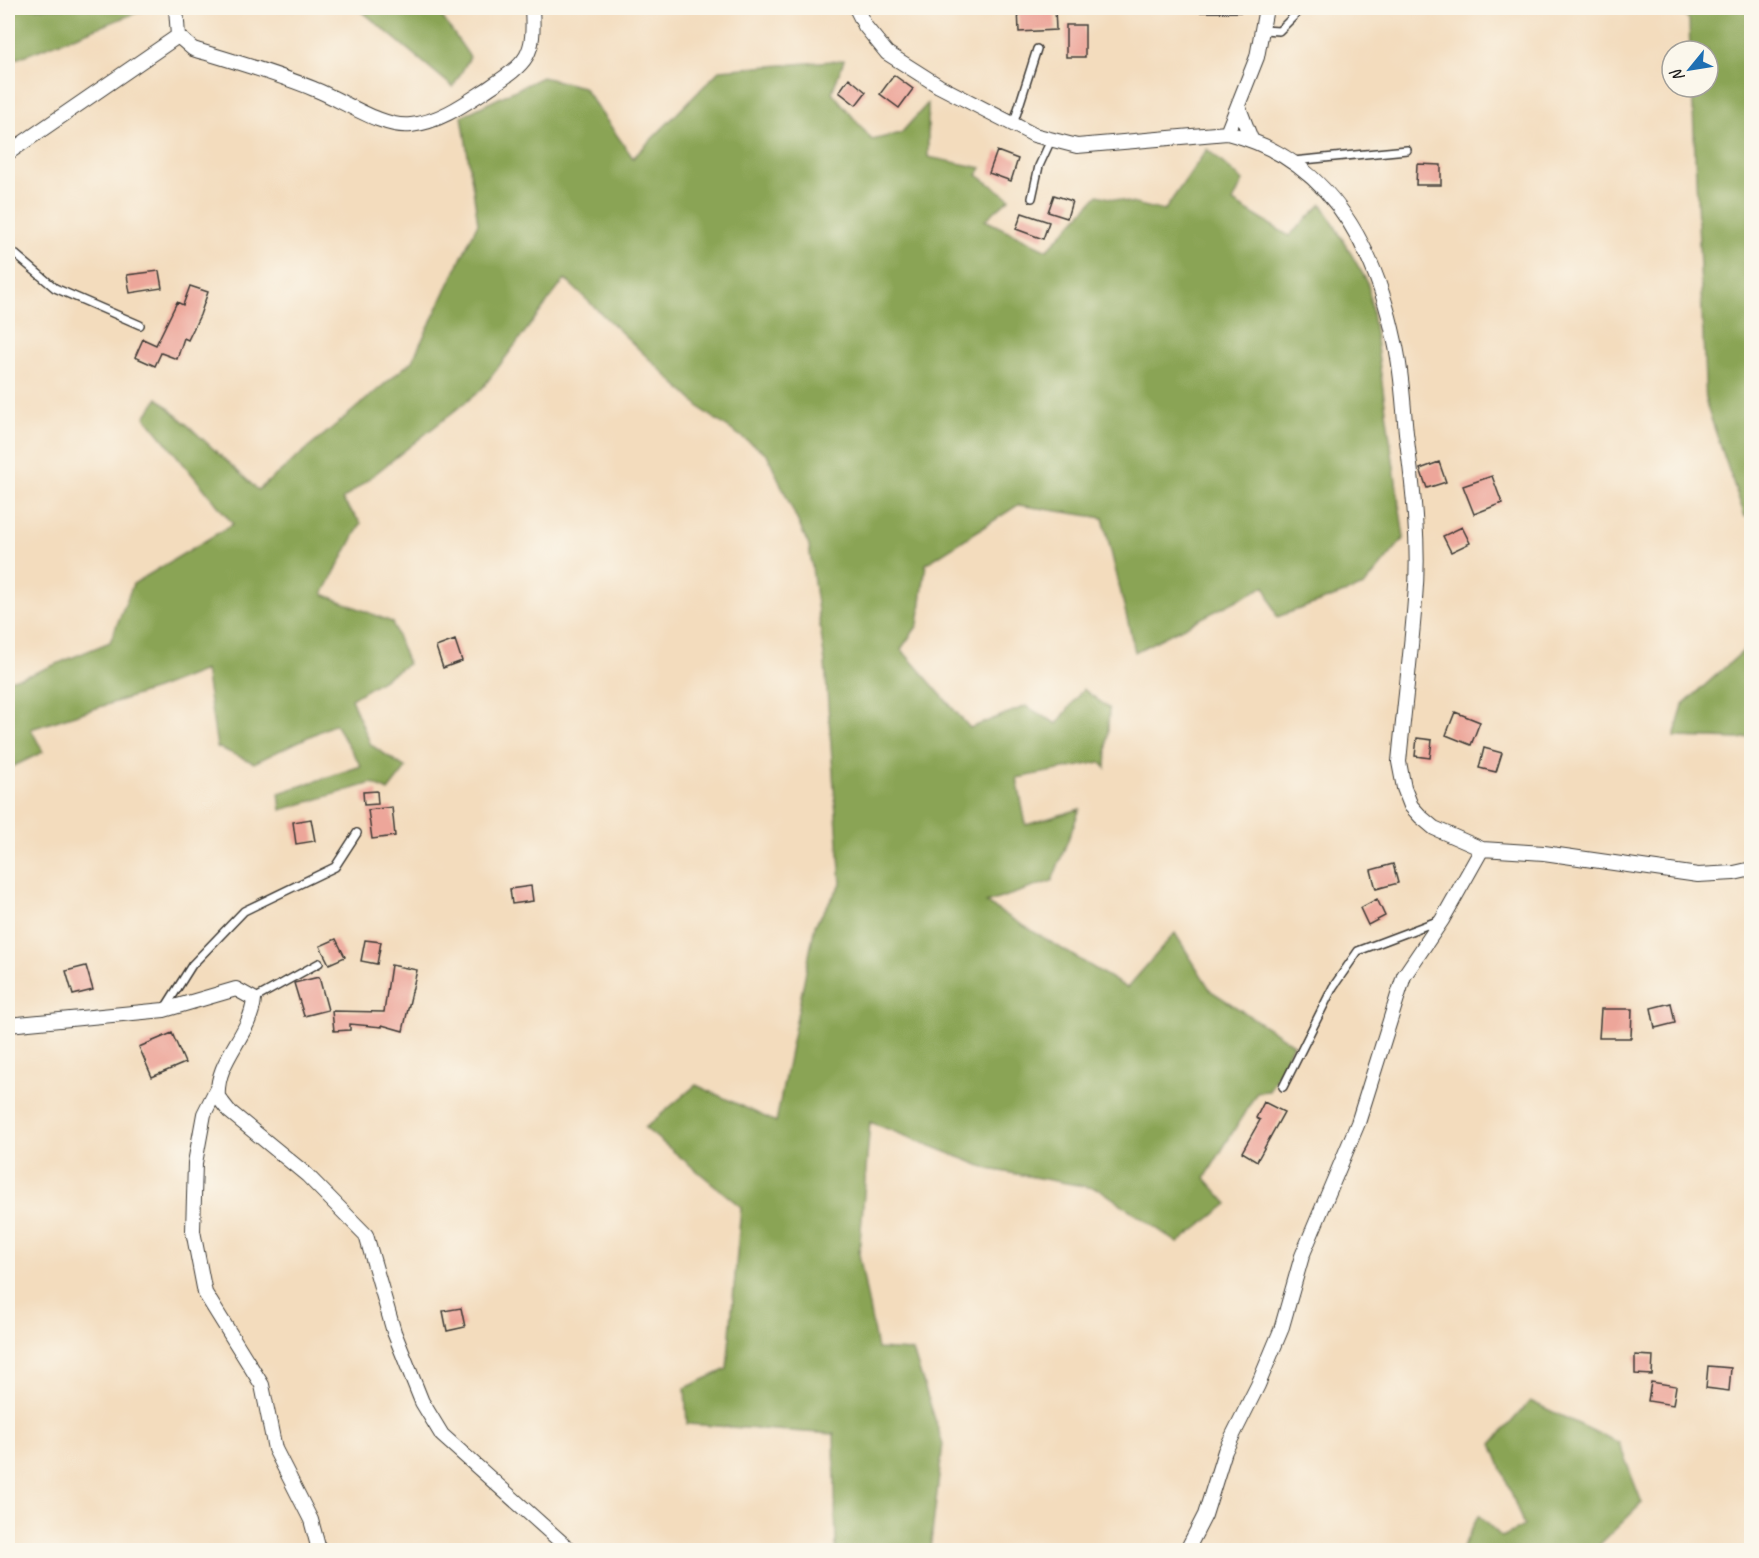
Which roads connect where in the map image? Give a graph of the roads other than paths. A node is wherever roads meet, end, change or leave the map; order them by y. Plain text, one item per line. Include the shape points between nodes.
1 (176, 8) edge
2 (532, 8) edge
3 (856, 8) edge
4 (1186, 8) edge
5 (1266, 8) edge
6 (1302, 8) edge
7 (1263, 30) junction
8 (178, 36) junction
9 (1037, 49) dead end
10 (1239, 108) junction
11 (1013, 125) junction
12 (1227, 133) junction
13 (1251, 139) junction
14 (1051, 140) junction
15 (1407, 150) dead end
16 (8, 153) edge
17 (1291, 161) junction
18 (1032, 198) dead end
19 (8, 248) edge
20 (140, 324) dead end
21 (357, 833) dead end
22 (1482, 849) junction
23 (1752, 869) edge
24 (1442, 920) junction
25 (319, 963) dead end
26 (254, 999) junction
27 (164, 1010) junction
28 (8, 1025) edge
29 (1283, 1087) dead end
30 (217, 1088) junction
31 (319, 1551) edge
32 (570, 1551) edge
33 (1187, 1551) edge

1 - 8 street
2 - 8 street via 530,52 521,65 462,105 410,126 379,118 315,89 193,49
3 - 11 street via 887,53
4 - 5 lane
5 - 7 street
6 - 7 lane via 1279,31
7 - 10 street
8 - 16 street
9 - 11 lane
10 - 12 street
10 - 13 street
11 - 14 street
12 - 13 street
12 - 14 street via 1077,146
13 - 17 street
14 - 18 lane via 1039,166
15 - 17 lane
17 - 22 street via 1328,192 1361,238 1380,285 1396,344 1417,556 1399,762 1404,788 1411,806 1434,828
19 - 20 lane via 55,288
21 - 27 lane via 335,867 244,911 192,965
22 - 23 street via 1544,853 1698,875
22 - 24 street
24 - 29 lane via 1358,951 1333,987
24 - 33 street via 1404,976 1358,1123 1302,1256 1281,1329 1225,1450 1206,1515
25 - 26 lane
26 - 27 street via 236,989
26 - 30 street via 253,1012 219,1075
27 - 28 street
30 - 31 street via 204,1114 195,1163 193,1231 205,1293 262,1385 276,1449 311,1520
30 - 32 street via 218,1097 230,1111 307,1175 366,1235 394,1332 422,1402 442,1435

